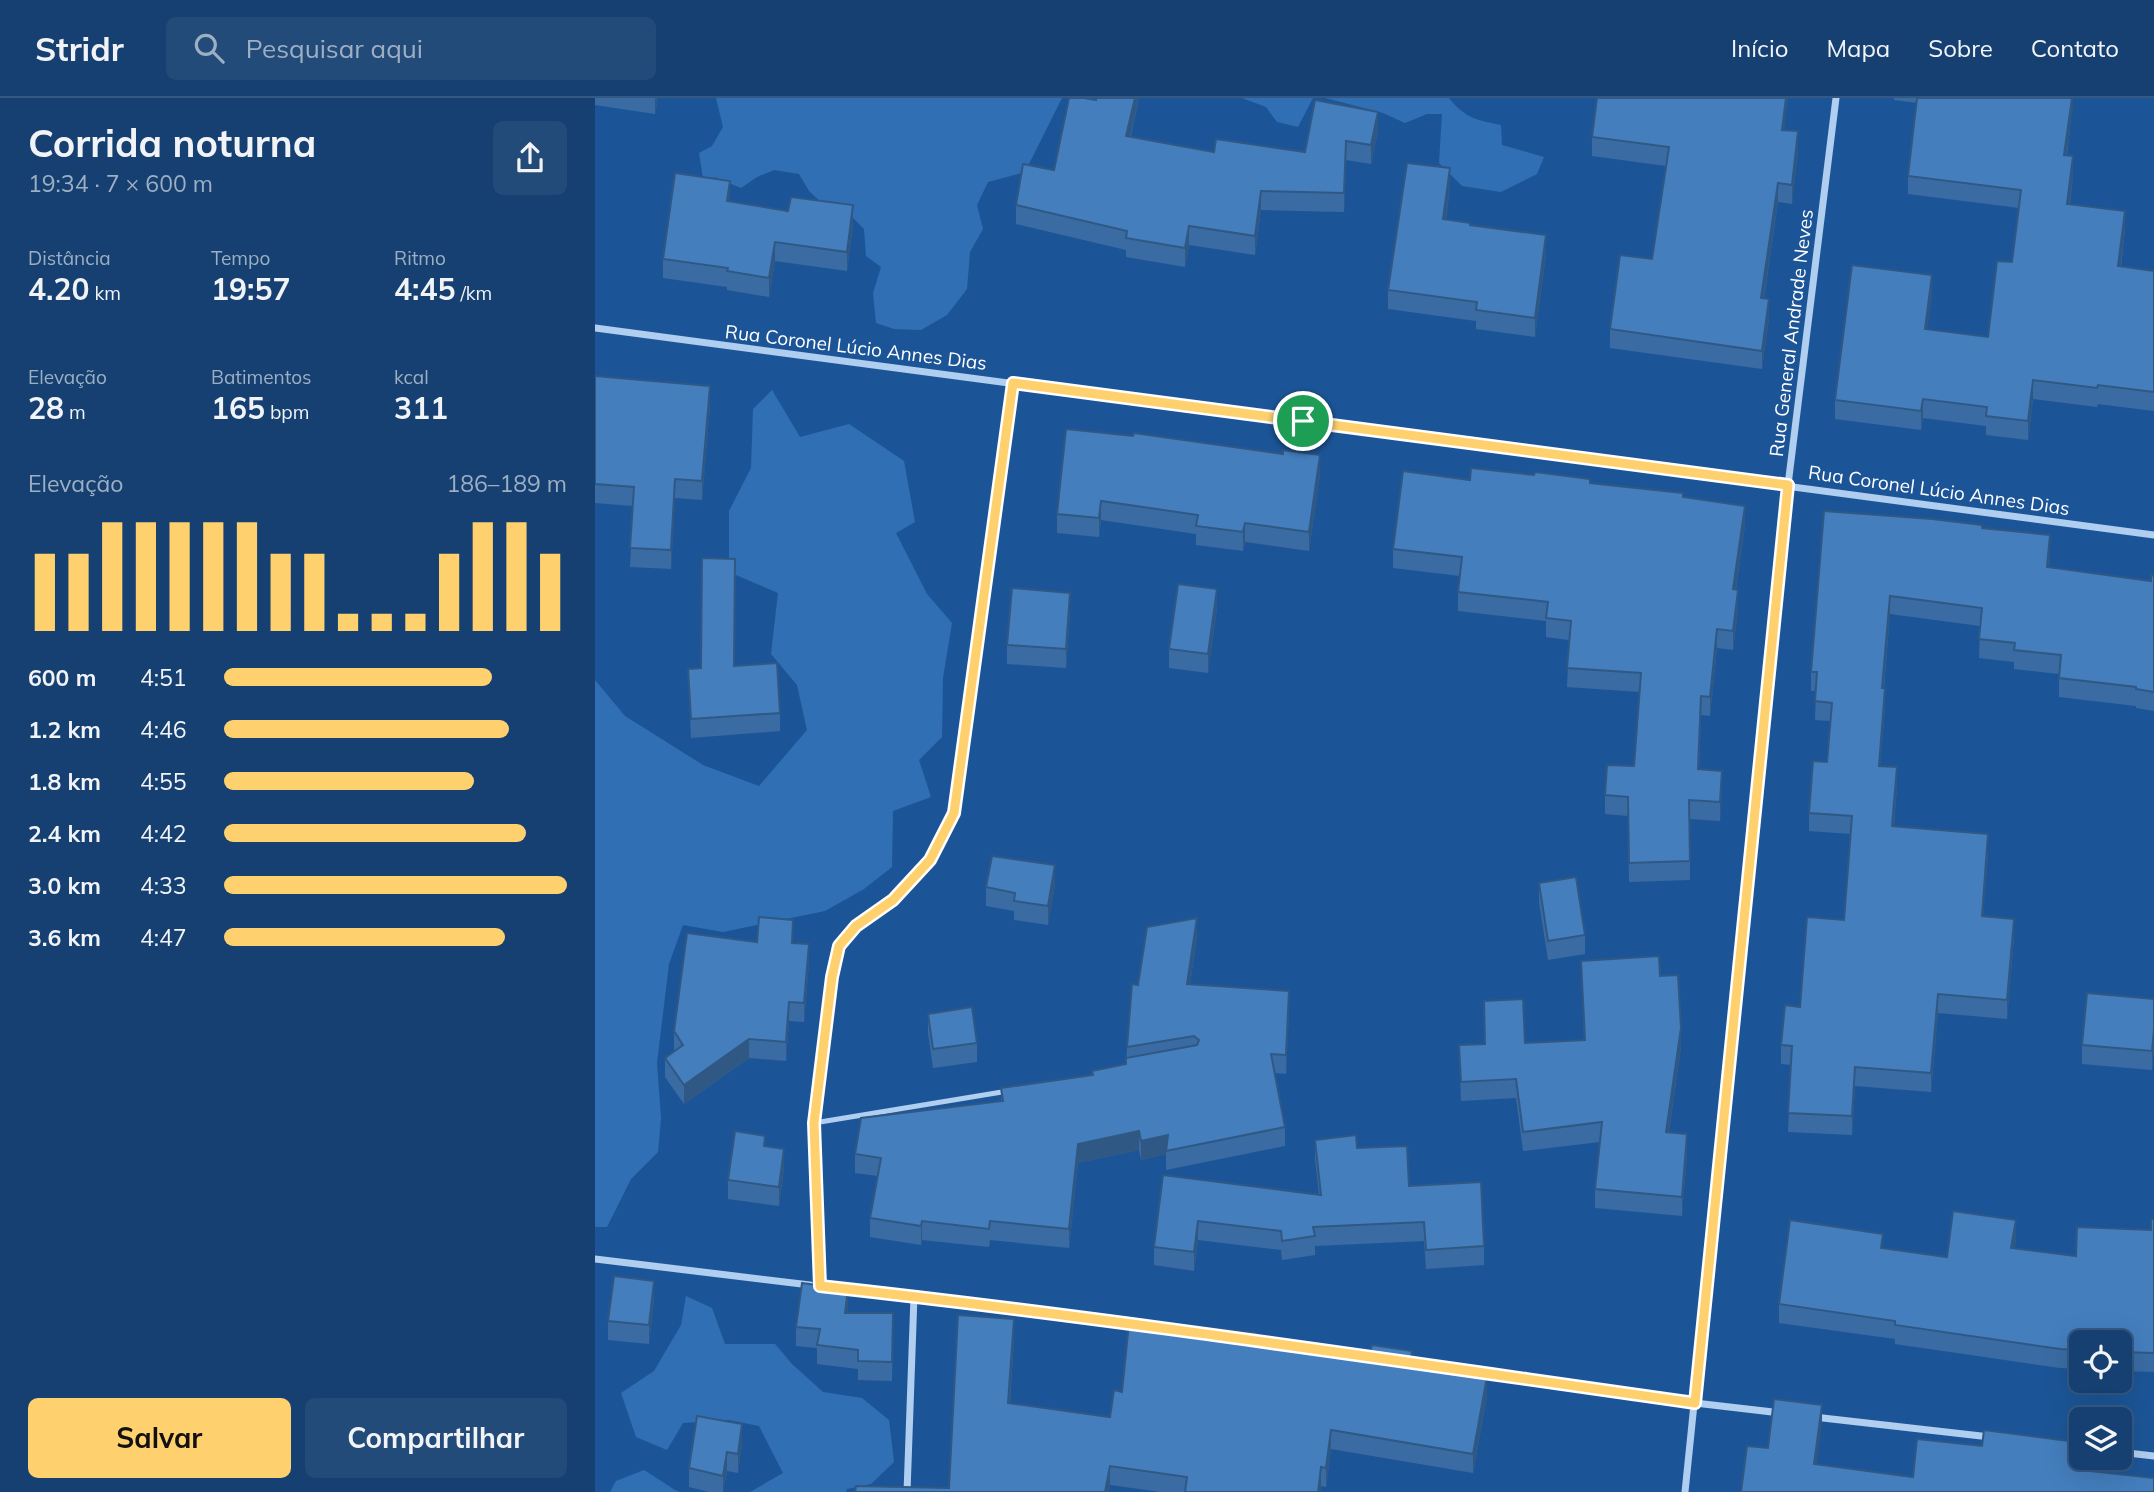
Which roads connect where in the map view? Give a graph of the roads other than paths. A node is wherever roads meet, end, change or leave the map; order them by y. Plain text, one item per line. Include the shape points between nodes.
1 (1836, 98) edge
2 (595, 328) edge
3 (1013, 383) junction
4 (1788, 485) junction
5 (2154, 535) edge
6 (1018, 1089) edge
7 (814, 1123) junction
8 (595, 1259) edge
9 (820, 1286) junction
10 (914, 1296) junction
11 (1145, 1327) edge
12 (1391, 1360) edge
13 (1695, 1403) junction
14 (1791, 1414) edge
15 (1805, 1416) edge
16 (1998, 1438) edge
17 (2132, 1453) edge
18 (2154, 1456) edge
19 (907, 1492) edge
20 (1685, 1492) edge

1 - 4 street, Rua General Andrade Neves
2 - 3 street, Rua Coronel Lúcio Annes Dias
3 - 4 street, Rua Coronel Lúcio Annes Dias
3 - 7 street via 954,813 930,860 893,900 856,926 839,946
4 - 5 street, Rua Coronel Lúcio Annes Dias
4 - 13 street, Rua General Andrade Neves
6 - 7 lane
7 - 9 street
8 - 9 street
9 - 10 street
10 - 11 street
10 - 19 street
12 - 13 street
13 - 14 street
13 - 20 street, Rua General Andrade Neves
15 - 16 street
17 - 18 street

